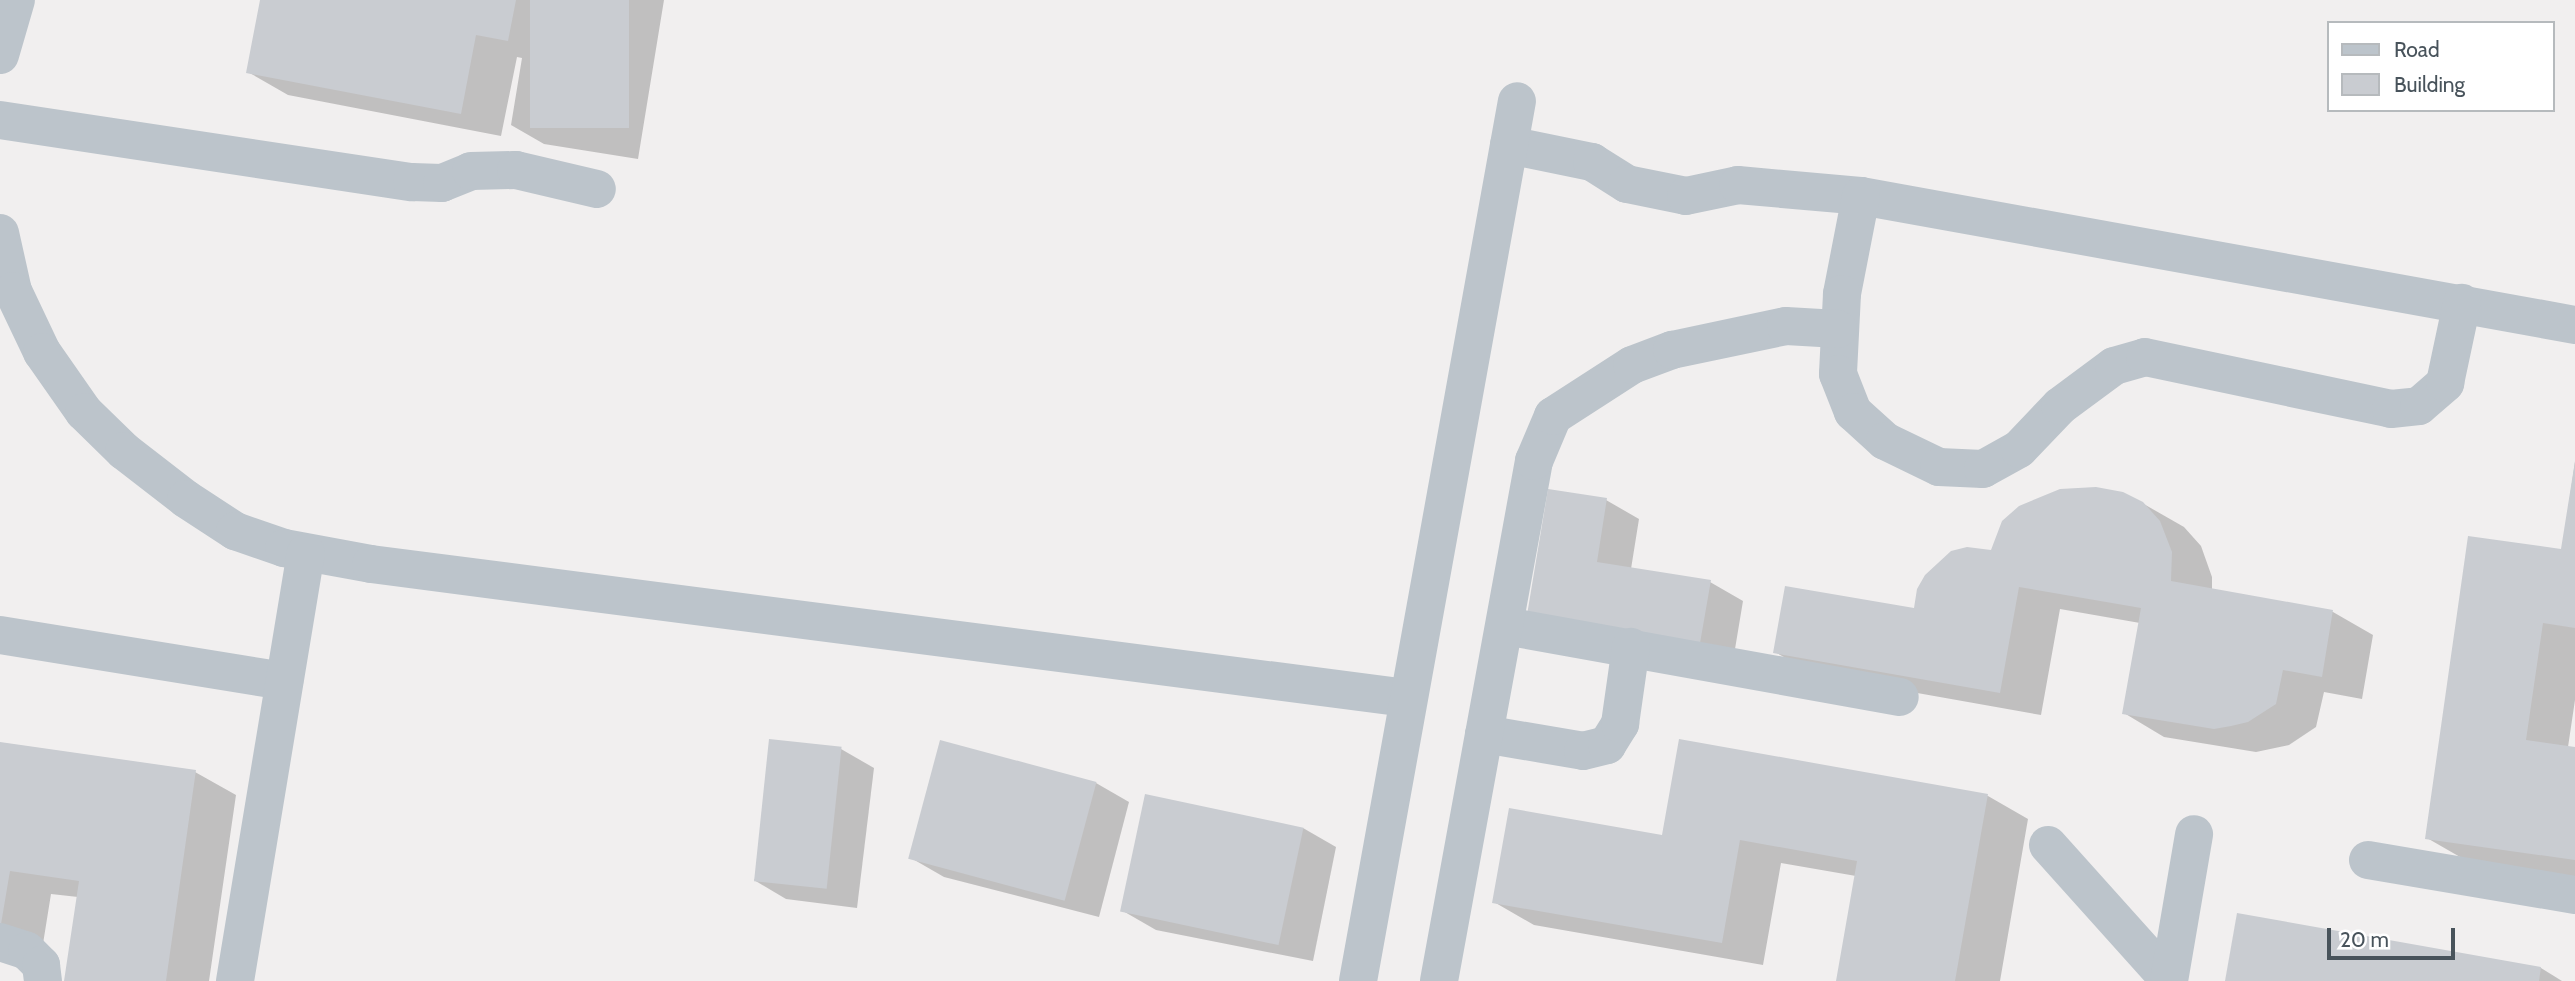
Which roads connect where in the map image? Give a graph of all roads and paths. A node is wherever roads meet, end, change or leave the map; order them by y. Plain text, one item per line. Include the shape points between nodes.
1 (16, 0) edge
2 (0, 55) edge
3 (1517, 102) dead end
4 (0, 120) edge
5 (1509, 145) junction
6 (597, 189) dead end
7 (1861, 196) junction
8 (0, 233) edge
9 (2462, 303) junction
10 (2575, 324) edge
11 (1838, 329) junction
12 (306, 553) junction
13 (1505, 626) junction
14 (0, 635) edge
15 (1631, 646) junction
16 (284, 681) junction
17 (1899, 697) dead end
18 (1407, 698) junction
19 (1484, 734) junction
20 (2194, 834) dead end
21 (2048, 845) dead end
22 (2368, 860) dead end
23 (2575, 895) edge
24 (0, 942) edge
25 (2169, 980) edge
26 (43, 981) edge
27 (235, 981) edge
28 (1358, 981) edge
29 (1439, 981) edge

1 - 2 street
3 - 5 street
4 - 6 street via 412,182 442,183 471,171 516,170
5 - 7 street via 1592,162 1627,184 1686,196 1738,185
5 - 18 street
7 - 9 street
7 - 11 street
8 - 12 street via 13,291 24,315 42,352 84,412 124,451 235,531
9 - 10 street
9 - 11 street via 2445,383 2419,406 2391,409 2144,357 2113,366 2060,406 2019,449 1983,469 1939,467 1885,441 1853,412 1838,374
11 - 13 street via 1786,326 1672,350 1632,365 1553,416 1534,461
12 - 16 street
12 - 18 street
13 - 15 street
13 - 19 street
14 - 16 street
15 - 17 street
15 - 19 street via 1620,724 1608,745 1583,751
16 - 27 street
18 - 28 street
19 - 29 street
20 - 25 street
21 - 25 street
22 - 23 street
24 - 26 street via 27,951 41,965

